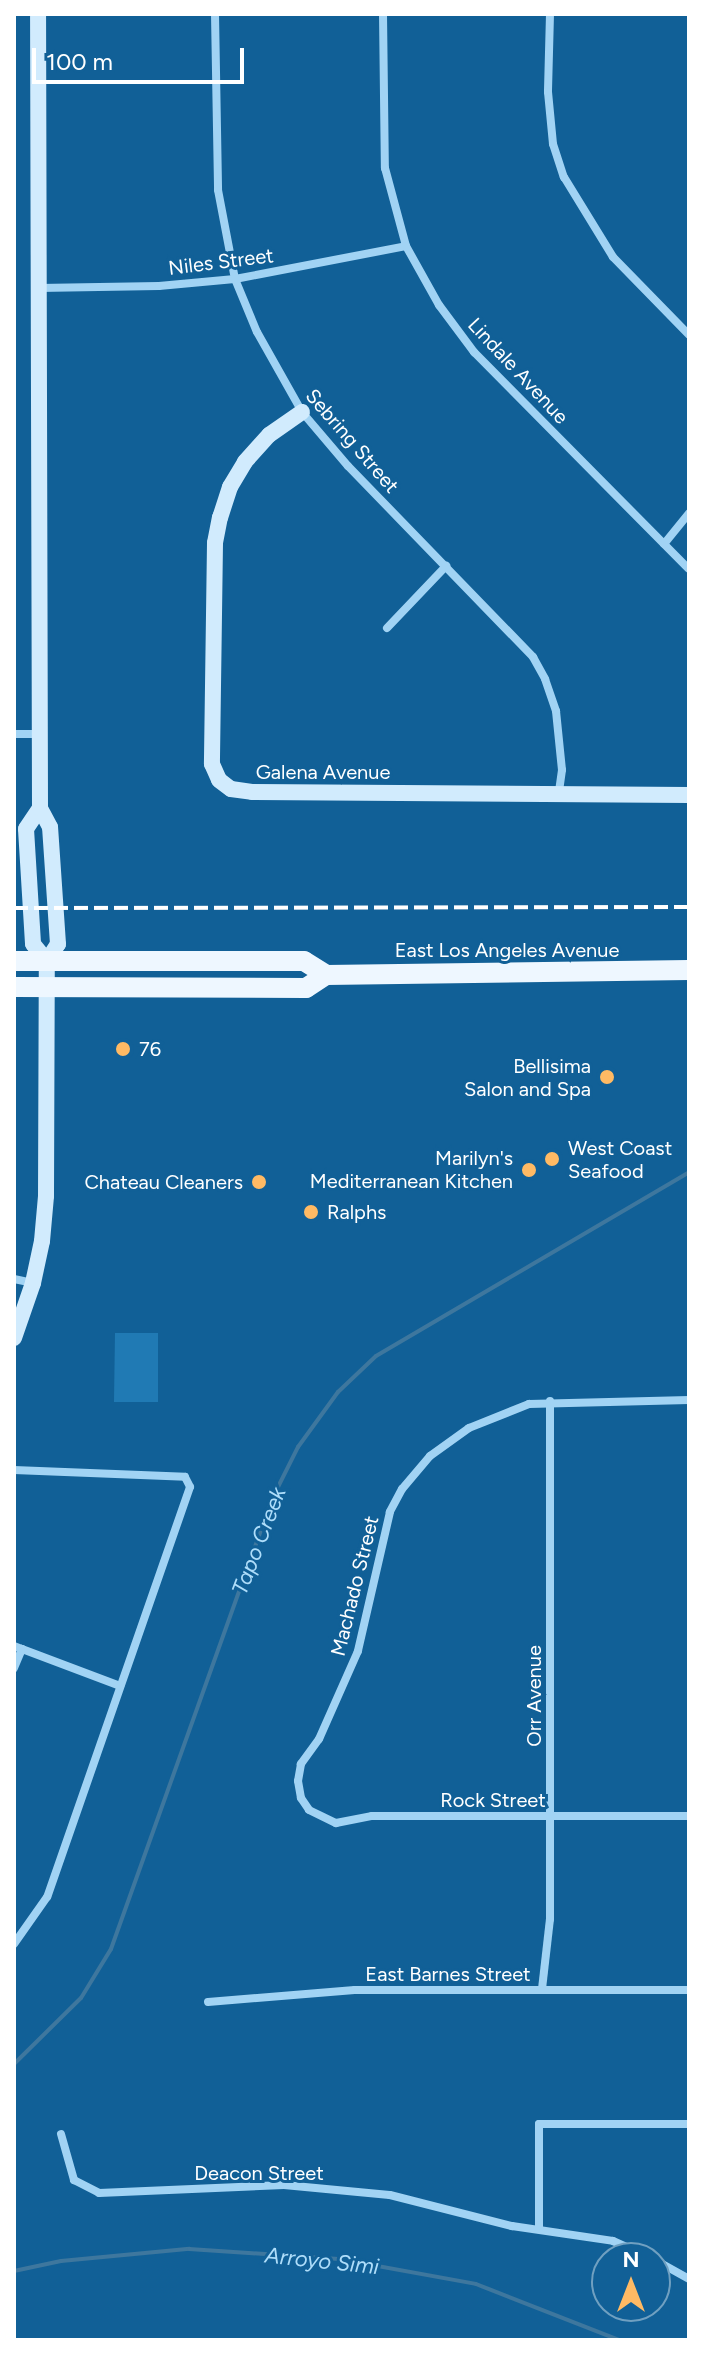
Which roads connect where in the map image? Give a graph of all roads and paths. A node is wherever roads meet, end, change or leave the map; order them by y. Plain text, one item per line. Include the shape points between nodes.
1 (38, 14) edge
2 (215, 14) edge
3 (383, 14) edge
4 (550, 14) edge
5 (406, 246) junction
6 (235, 279) junction
7 (39, 288) junction
8 (689, 335) edge
9 (302, 412) junction
10 (689, 513) edge
11 (664, 544) junction
12 (446, 566) junction
13 (689, 569) edge
14 (387, 628) dead end
15 (14, 734) edge
16 (40, 734) junction
17 (559, 792) junction
18 (689, 795) edge
19 (40, 808) junction
20 (14, 961) edge
21 (47, 961) junction
22 (689, 970) edge
23 (326, 975) junction
24 (14, 987) edge
25 (47, 987) junction
26 (14, 1279) edge
27 (33, 1283) junction
28 (14, 1338) edge
29 (689, 1400) edge
30 (550, 1401) junction
31 (14, 1470) edge
32 (18, 1647) edge
33 (14, 1668) edge
34 (120, 1686) junction
35 (305, 1803) joint
36 (550, 1816) junction
37 (689, 1816) edge
38 (14, 1944) edge
39 (542, 1989) junction
40 (689, 1990) edge
41 (208, 2002) dead end
42 (689, 2124) edge
43 (61, 2134) dead end
44 (539, 2229) junction
45 (615, 2242) edge
46 (671, 2269) edge
47 (689, 2279) edge

1 - 7 main road
2 - 6 street, Sebring Street via 215,161
3 - 5 street, Lindale Avenue via 385,168
4 - 8 street via 548,92 553,144 564,177 613,257
5 - 6 street, Niles Street
5 - 11 street, Lindale Avenue via 439,305 474,352
6 - 7 street, Niles Street
6 - 9 street, Sebring Street via 257,332
7 - 16 main road
9 - 12 street, Sebring Street
9 - 17 main road, Galena Avenue via 269,435 245,462 220,517 215,543 212,764 219,780 231,789 252,792
10 - 11 street
11 - 13 street, Lindale Avenue
12 - 14 street
12 - 17 street, Sebring Street via 519,639 545,679 560,742
15 - 16 street
16 - 19 main road
17 - 18 main road, Galena Avenue
19 - 21 main road via 50,827 57,908 58,944
19 - 21 main road via 26,829 33,944
20 - 21 main road, East Los Angeles Avenue
21 - 23 main road, East Los Angeles Avenue via 304,961
21 - 25 main road
22 - 23 main road, East Los Angeles Avenue
23 - 25 main road, East Los Angeles Avenue via 306,988
24 - 25 main road, East Los Angeles Avenue
25 - 27 main road via 46,1196
26 - 27 street
27 - 28 main road
29 - 30 street, Machado Street
30 - 35 street, Machado Street via 508,1410 469,1428 430,1456 402,1489 381,1537 358,1651 319,1739 301,1764 298,1781
30 - 36 street, Orr Avenue
31 - 34 street via 185,1477 190,1487
32 - 33 street
32 - 34 street
34 - 38 street via 47,1897
35 - 36 street, Rock Street via 322,1819 336,1823 372,1816
36 - 37 street, Rock Street
36 - 39 street, Orr Avenue via 550,1919
39 - 40 street, East Barnes Street
39 - 41 street, East Barnes Street via 355,1990
42 - 44 street via 539,2124
43 - 44 street, Deacon Street via 74,2180 99,2193 284,2185 390,2195
44 - 45 street, Deacon Street
46 - 47 street, Deacon Street

